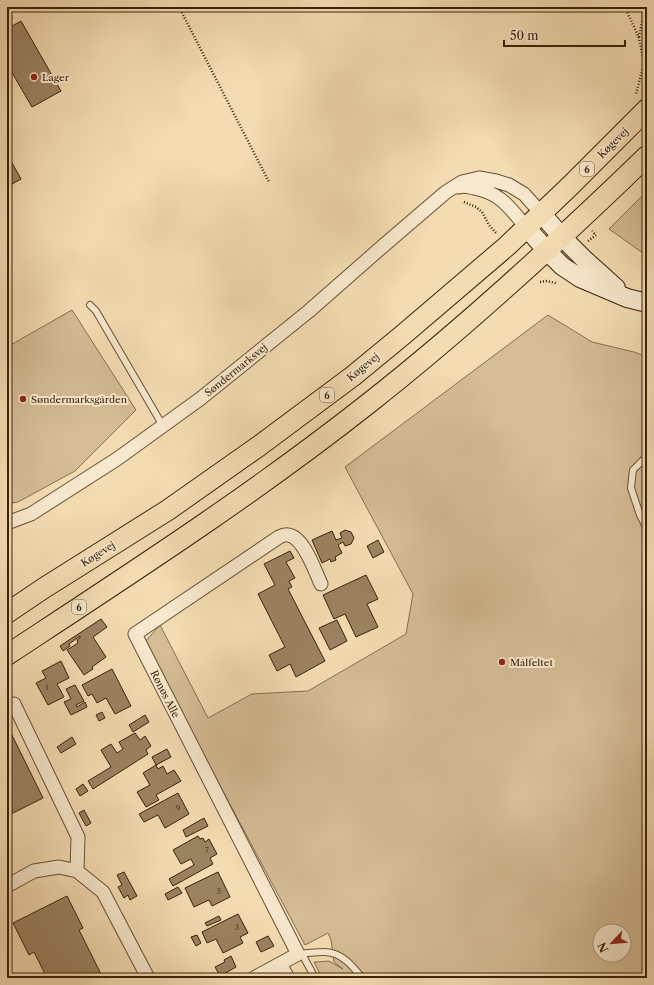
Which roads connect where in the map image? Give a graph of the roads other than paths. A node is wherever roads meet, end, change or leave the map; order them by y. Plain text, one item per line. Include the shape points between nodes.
1 (639, 104) edge
2 (647, 156) edge
3 (446, 192) junction
4 (541, 213) junction
5 (526, 227) junction
6 (562, 237) junction
7 (547, 251) junction
8 (628, 298) junction
9 (90, 304) dead end
10 (647, 304) edge
11 (163, 426) junction
12 (647, 456) edge
13 (7, 523) edge
14 (647, 529) edge
15 (321, 584) dead end
16 (7, 613) edge
17 (7, 655) edge
18 (14, 704) dead end
19 (77, 871) junction
20 (7, 886) edge
21 (300, 954) junction
22 (280, 964) junction
23 (148, 978) edge
24 (254, 978) edge
25 (288, 978) edge
26 (315, 978) edge
27 (362, 978) edge

1 - 4 main road, Køgevej / 6
2 - 6 main road, 6
3 - 4 street, Søndermarksvej via 462,182 480,178 496,181 524,194
3 - 5 street, Søndermarksvej via 464,186 493,194 506,204
3 - 11 street, Søndermarksvej via 309,312
4 - 5 main road, Køgevej / 6
4 - 6 street
5 - 7 street
5 - 16 main road, Køgevej / 6 via 353,376 168,510
6 - 7 main road, 6
6 - 8 street
7 - 8 street via 562,266 580,278
7 - 17 main road, 6 via 450,337 288,464 181,540
8 - 10 street
9 - 11 lane
11 - 13 street, Søndermarksvej via 31,514
12 - 14 lane via 634,470 631,488
15 - 21 street, Rønøs Alle via 305,549 295,537 287,534 135,634
18 - 19 street via 78,837
19 - 20 street via 59,867 34,872
19 - 23 street via 103,892
21 - 22 street
21 - 26 lane
21 - 27 lane via 332,953 348,962
22 - 24 street
22 - 25 street

